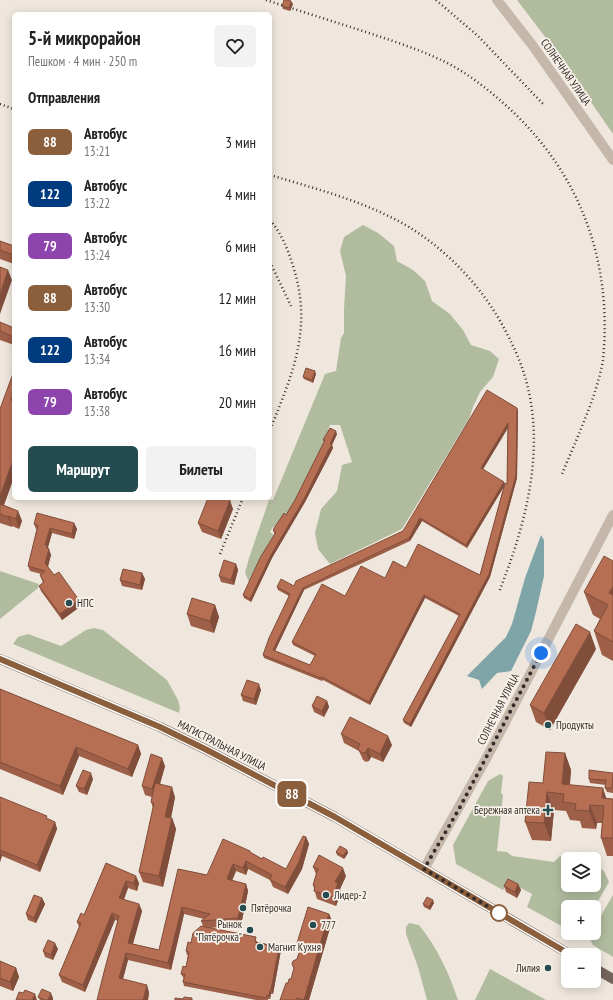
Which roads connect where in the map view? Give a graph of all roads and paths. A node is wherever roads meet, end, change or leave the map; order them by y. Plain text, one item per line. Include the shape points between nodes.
1 (497, 0) edge
2 (613, 160) edge
3 (613, 515) edge
4 (0, 659) edge
5 (424, 869) junction
6 (561, 949) edge
7 (601, 972) edge
8 (613, 980) edge

1 - 2 street, СОЛНЕЧНАЯ УЛИЦА via 533,46
3 - 5 street, СОЛНЕЧНАЯ УЛИЦА via 480,770
4 - 5 main road, МАГИСТРАЛЬНАЯ УЛИЦА via 160,727 335,817
5 - 6 main road, МАГИСТРАЛЬНАЯ УЛИЦА
7 - 8 main road

